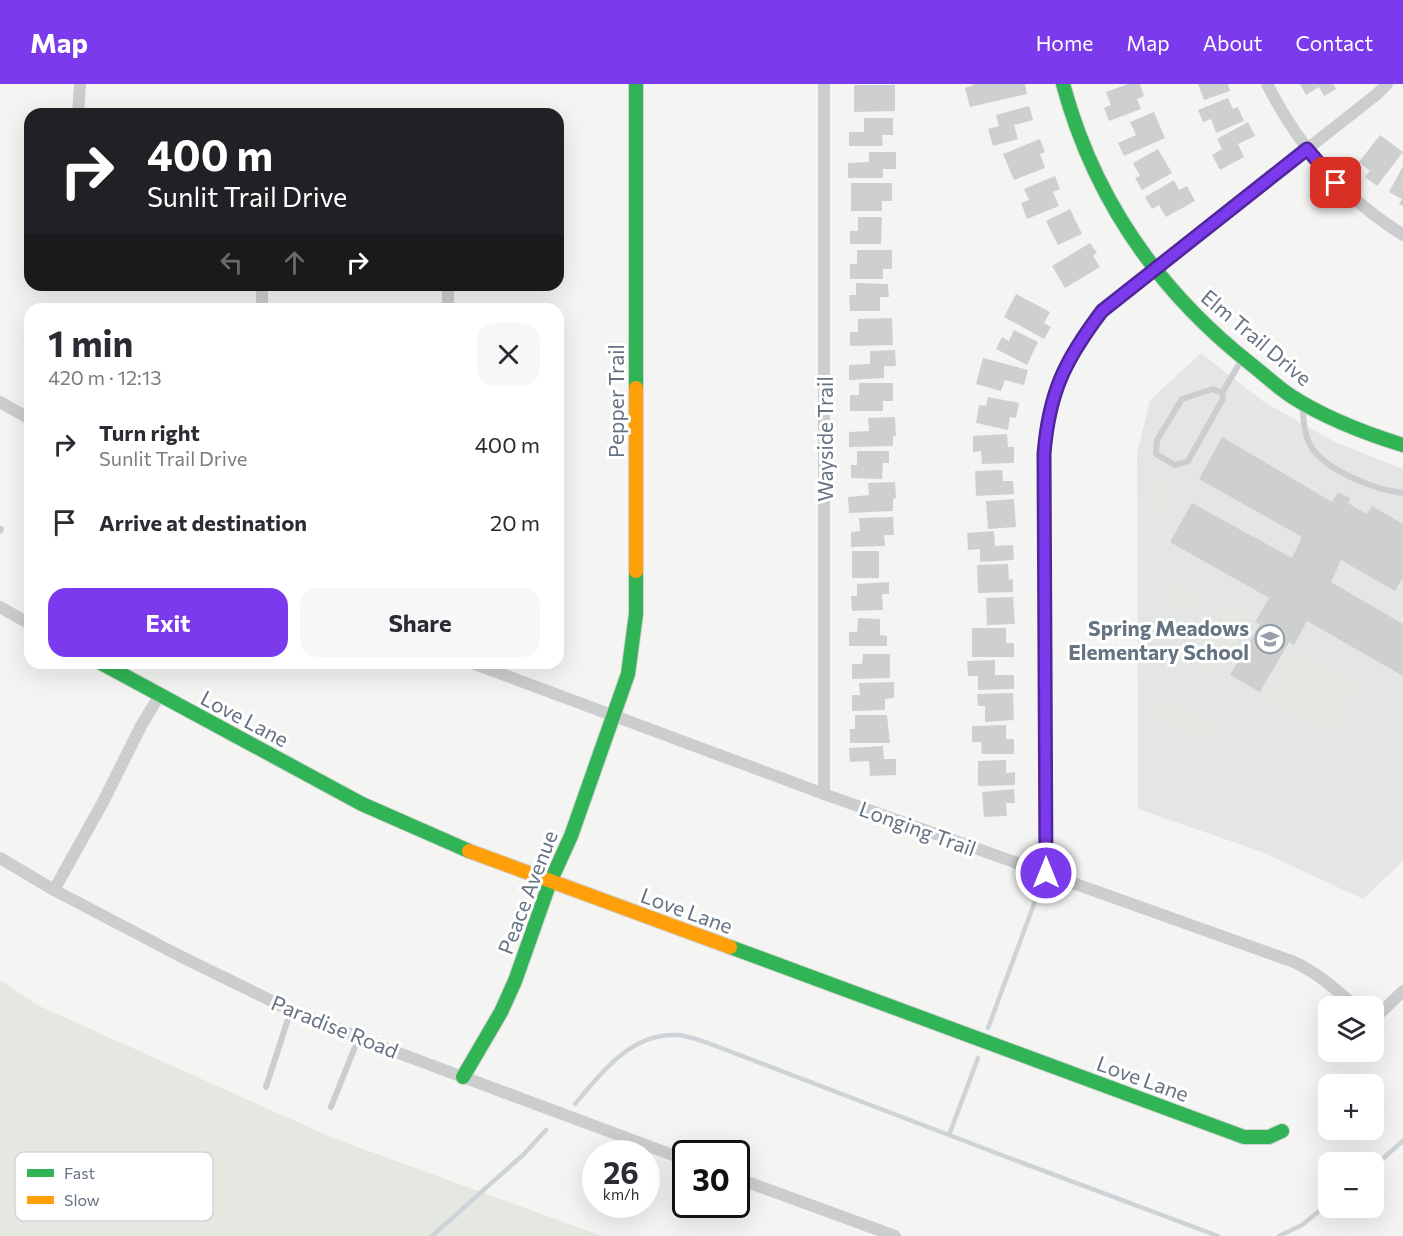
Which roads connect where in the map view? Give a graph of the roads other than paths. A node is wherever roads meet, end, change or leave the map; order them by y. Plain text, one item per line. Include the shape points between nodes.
1 (80, 84) edge
2 (636, 84) edge
3 (824, 84) edge
4 (1063, 84) edge
5 (1267, 84) edge
6 (1387, 84) edge
7 (78, 108) edge
8 (1307, 149) junction
9 (1403, 235) edge
10 (1155, 268) junction
11 (1242, 358) junction
12 (1222, 393) junction
13 (0, 402) edge
14 (1302, 403) junction
15 (24, 416) edge
16 (1403, 445) edge
17 (1403, 493) edge
18 (0, 608) edge
19 (24, 621) edge
20 (111, 669) edge
21 (488, 669) edge
22 (159, 696) junction
23 (614, 716) junction
24 (824, 794) junction
25 (0, 858) edge
26 (1046, 873) junction
27 (550, 882) junction
28 (54, 890) junction
29 (1403, 991) edge
30 (1343, 996) edge
31 (1384, 1009) edge
32 (291, 1010) junction
33 (359, 1038) junction
34 (462, 1077) junction
35 (266, 1087) dead end
36 (331, 1107) dead end
37 (1282, 1131) dead end
38 (672, 1155) edge
39 (750, 1183) edge
40 (895, 1236) edge

1 - 7 street
2 - 23 street, Pepper Trail via 636,614 628,675
3 - 24 street, Wayside Trail
4 - 10 street, Elm Trail Drive via 1082,143 1106,193
5 - 8 street
6 - 8 street
8 - 9 street via 1348,195
8 - 10 street
10 - 11 street, Elm Trail Drive via 1176,297
10 - 26 street via 1102,311 1077,344 1058,382 1047,421
11 - 12 lane
11 - 14 street, Elm Trail Drive
12 - 12 lane via 1213,389 1182,399 1157,440 1156,454 1175,465 1188,461 1223,399
13 - 15 street
14 - 16 street, Elm Trail Drive
14 - 17 lane via 1306,434 1313,449 1325,460 1362,481
18 - 19 street
20 - 22 street, Love Lane
21 - 23 street, Longing Trail
22 - 27 street, Love Lane via 362,804 447,843
22 - 28 street
23 - 24 street, Longing Trail
23 - 27 street, Peace Avenue via 571,836
24 - 26 street, Longing Trail
25 - 28 street, Paradise Road
26 - 30 street, Longing Trail via 1294,962
27 - 34 street, Peace Avenue via 515,981
27 - 37 street, Love Lane via 1244,1137 1269,1137
28 - 32 street, Paradise Road
29 - 31 street
32 - 33 street, Paradise Road
32 - 35 lane
33 - 34 street, Paradise Road
33 - 36 lane
34 - 38 street, Paradise Road
39 - 40 street

